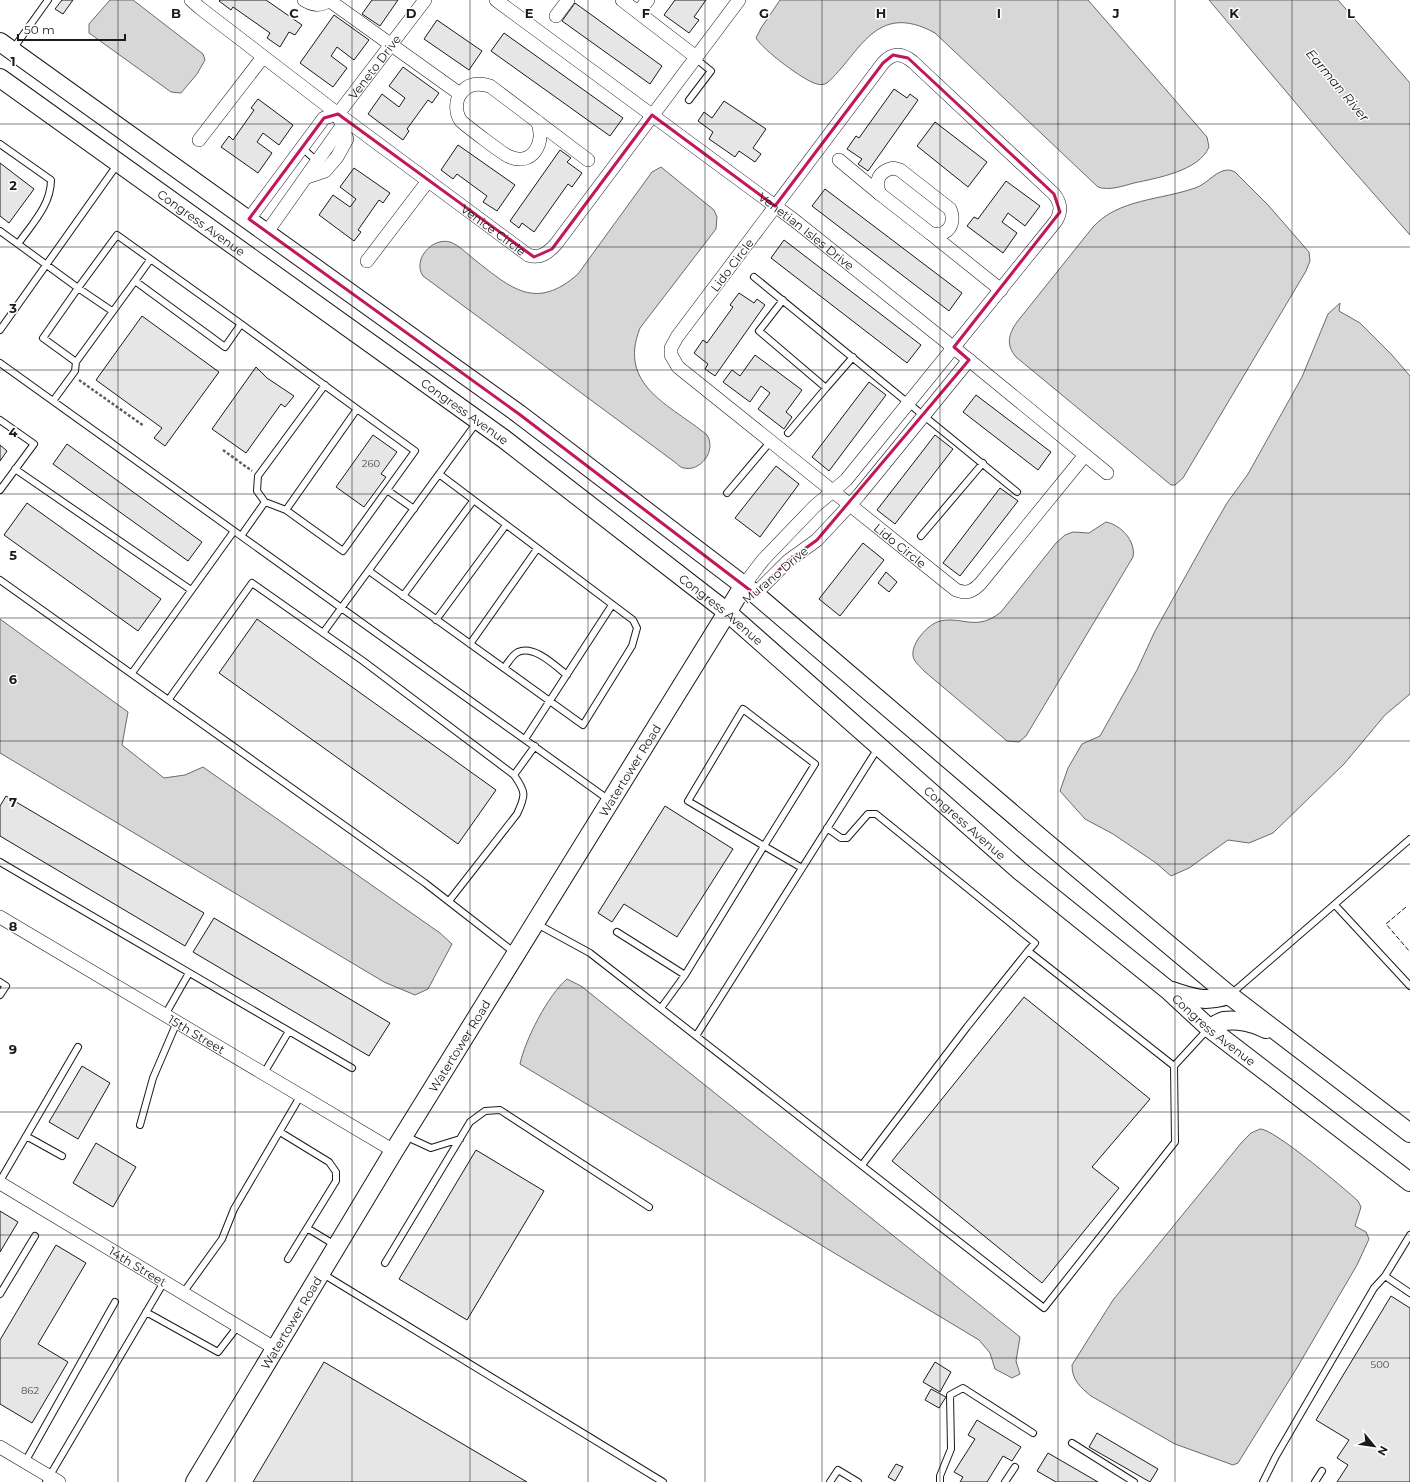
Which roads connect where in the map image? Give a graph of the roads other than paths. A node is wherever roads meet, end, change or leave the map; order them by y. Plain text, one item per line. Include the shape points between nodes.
1 (191, 0) edge
2 (304, 0) edge
3 (330, 0) edge
4 (425, 0) edge
5 (496, 0) edge
6 (568, 0) edge
7 (622, 0) edge
8 (648, 0) edge
9 (739, 0) edge
10 (45, 1) edge
11 (638, 12) junction
12 (556, 16) dead end
13 (391, 45) junction
14 (6, 46) edge
15 (263, 57) junction
16 (695, 58) junction
17 (0, 78) edge
18 (460, 94) junction
19 (689, 100) dead end
20 (652, 115) junction
21 (340, 120) junction
22 (537, 121) junction
23 (199, 140) dead end
24 (0, 144) edge
25 (302, 148) junction
26 (588, 160) dead end
27 (839, 160) dead end
28 (317, 161) junction
29 (118, 162) junction
30 (307, 177) junction
31 (428, 181) junction
32 (880, 194) junction
33 (775, 206) junction
34 (249, 219) junction
35 (0, 231) edge
36 (267, 232) junction
37 (930, 233) junction
38 (18, 244) junction
39 (150, 260) junction
40 (367, 261) dead end
41 (46, 264) junction
42 (754, 278) dead end
43 (134, 281) junction
44 (78, 288) junction
45 (1001, 290) junction
46 (783, 300) junction
47 (112, 312) junction
48 (241, 324) junction
49 (0, 330) edge
50 (954, 347) junction
51 (853, 358) junction
52 (969, 360) junction
53 (76, 362) junction
54 (0, 363) edge
55 (324, 385) junction
56 (826, 388) junction
57 (53, 401) junction
58 (909, 403) junction
59 (357, 409) junction
60 (924, 415) junction
61 (0, 420) edge
62 (478, 420) junction
63 (788, 433) dead end
64 (771, 441) junction
65 (1085, 455) junction
66 (983, 462) junction
67 (15, 469) junction
68 (1107, 473) dead end
69 (439, 474) junction
70 (0, 490) edge
71 (387, 490) junction
72 (833, 491) junction
73 (1017, 492) dead end
74 (727, 493) dead end
75 (474, 501) junction
76 (265, 502) junction
77 (850, 505) junction
78 (414, 509) junction
79 (286, 510) junction
80 (506, 525) junction
81 (234, 531) junction
82 (241, 536) junction
83 (921, 536) dead end
84 (537, 549) junction
85 (369, 571) junction
86 (0, 580) edge
87 (191, 590) junction
88 (749, 590) junction
89 (403, 596) junction
90 (612, 605) junction
91 (342, 608) junction
92 (727, 612) junction
93 (436, 620) junction
94 (323, 633) junction
95 (470, 644) junction
96 (504, 668) junction
97 (132, 673) junction
98 (567, 675) junction
99 (168, 699) junction
100 (550, 702) junction
101 (525, 739) junction
102 (535, 746) junction
103 (879, 746) junction
104 (514, 775) junction
105 (611, 800) junction
106 (827, 828) junction
107 (1410, 839) edge
108 (764, 846) junction
109 (0, 862) edge
110 (802, 868) junction
111 (449, 901) junction
112 (1335, 905) junction
113 (0, 917) edge
114 (535, 923) junction
115 (617, 932) dead end
116 (1028, 951) junction
117 (516, 954) junction
118 (189, 973) junction
119 (686, 975) junction
120 (0, 982) edge
121 (1410, 986) edge
122 (1168, 990) junction
123 (0, 995) edge
124 (1229, 995) junction
125 (661, 1008) junction
126 (165, 1015) junction
127 (177, 1022) junction
128 (1209, 1028) junction
129 (289, 1031) junction
130 (696, 1036) junction
131 (1287, 1039) junction
132 (78, 1047) dead end
133 (1174, 1066) junction
134 (352, 1068) dead end
135 (264, 1073) junction
136 (301, 1095) junction
137 (140, 1125) dead end
138 (280, 1132) junction
139 (1410, 1134) edge
140 (404, 1135) junction
141 (26, 1136) junction
142 (460, 1139) junction
143 (394, 1151) junction
144 (62, 1156) dead end
145 (862, 1165) junction
146 (0, 1182) edge
147 (1410, 1182) edge
148 (649, 1206) dead end
149 (307, 1228) junction
150 (1410, 1235) edge
151 (35, 1236) dead end
152 (337, 1246) junction
153 (288, 1259) dead end
154 (385, 1264) dead end
155 (321, 1273) junction
156 (1385, 1276) junction
157 (164, 1282) junction
158 (183, 1293) junction
159 (1410, 1293) edge
160 (0, 1294) edge
161 (115, 1302) dead end
162 (146, 1312) junction
163 (238, 1326) junction
164 (276, 1349) junction
165 (1033, 1433) dead end
166 (1072, 1443) dead end
167 (0, 1447) edge
168 (25, 1462) junction
169 (1015, 1467) dead end
170 (1322, 1471) dead end
171 (51, 1480) edge
172 (195, 1482) edge
173 (663, 1482) edge
174 (830, 1482) edge
175 (858, 1482) edge
176 (940, 1482) edge
177 (1005, 1482) edge
178 (1134, 1482) edge
179 (1263, 1482) edge
180 (1315, 1482) edge

1 - 15 street, Venice Circle
2 - 3 street via 313,4 322,4
3 - 13 street
4 - 13 street, Veneto Drive
5 - 20 street, Venetian Isles Drive
6 - 12 street
7 - 11 street
8 - 11 street
9 - 16 street, Venice Circle
10 - 14 lane
11 - 16 street
13 - 18 street
13 - 21 street, Veneto Drive
14 - 34 street
15 - 21 street, Venice Circle
15 - 23 street
16 - 19 lane via 711,71
16 - 20 street, Venice Circle
17 - 29 street, Congress Avenue
18 - 22 street via 470,85 480,83 490,86
18 - 22 street via 457,111 461,121 508,156 518,159 536,150 541,141 541,130
20 - 31 street, Venice Circle via 556,244 540,256 528,255
20 - 33 street, Venetian Isles Drive
21 - 25 street, Veneto Drive via 324,118
21 - 28 street, Veneto Drive
21 - 30 street via 347,139 337,157 325,171
21 - 31 street, Venice Circle
22 - 26 street
24 - 38 lane via 51,180 47,202
25 - 28 lane
25 - 34 street, Veneto Drive
27 - 32 street
28 - 30 street, Veneto Drive
29 - 41 lane
29 - 62 street, Congress Avenue
30 - 36 street, Veneto Drive
31 - 40 street
32 - 37 street
32 - 37 street via 877,187 879,176 886,169 893,168 900,170 950,209 952,223 949,229 943,234
33 - 45 street, Lido Circle via 883,63 893,55 903,55 1058,200 1060,212 1056,221
33 - 50 street, Venetian Isles Drive
33 - 64 street, Lido Circle via 671,348 678,367
34 - 36 street
35 - 38 lane
36 - 88 street via 519,414
37 - 45 street
38 - 41 lane
39 - 43 lane
39 - 44 lane via 117,235
39 - 48 lane
41 - 44 lane
41 - 49 lane
42 - 46 lane
43 - 47 lane
43 - 48 lane via 225,347
44 - 47 lane
44 - 53 lane via 43,338
45 - 50 street, Lido Circle
46 - 51 lane
46 - 56 lane via 759,331
47 - 53 lane
48 - 55 lane
50 - 52 street, Venetian Isles Drive
50 - 58 street, Murano Drive
51 - 56 lane
51 - 58 lane
52 - 60 street, Murano Drive
52 - 65 street, Venetian Isles Drive
53 - 57 lane via 72,375
54 - 57 lane
55 - 59 lane
55 - 76 lane via 258,476 257,491
56 - 63 lane
57 - 81 lane
58 - 60 lane
58 - 72 street, Murano Drive via 846,480
59 - 71 lane via 415,451
59 - 79 lane
60 - 66 lane
60 - 77 street, Murano Drive
61 - 67 lane via 34,444
62 - 69 lane
62 - 92 street, Congress Avenue
64 - 72 street, Lido Circle
64 - 74 lane
65 - 68 street, Venetian Isles Drive
65 - 77 street, Lido Circle via 972,591 956,590
66 - 73 lane
66 - 83 lane
67 - 70 lane
67 - 87 lane
69 - 75 lane
69 - 78 lane
71 - 78 lane
71 - 79 lane via 343,551
72 - 77 street, Lido Circle
72 - 88 street, Murano Drive via 763,560
75 - 80 lane
75 - 89 lane
76 - 79 lane
76 - 82 lane
77 - 88 street, Murano Drive via 817,540
78 - 85 lane
80 - 84 lane
80 - 93 lane
81 - 82 lane
81 - 87 lane
82 - 91 lane
84 - 90 lane
84 - 95 lane
85 - 89 lane
85 - 91 lane
86 - 97 lane
87 - 97 lane
88 - 92 street, Murano Drive
88 - 124 street
89 - 93 lane
90 - 98 lane
90 - 100 lane via 633,620 638,628 636,637 583,725
91 - 94 lane
91 - 101 lane
92 - 103 street, Congress Avenue
92 - 105 street, Watertower Road
93 - 95 lane
94 - 99 lane via 252,583
94 - 104 lane
95 - 96 lane
96 - 98 lane via 518,652 526,650 539,655
96 - 100 lane
97 - 99 lane
98 - 100 lane
99 - 111 lane
100 - 101 lane
101 - 102 lane
102 - 104 lane
102 - 105 lane
103 - 106 lane
103 - 122 street, Congress Avenue via 1020,871
104 - 111 lane via 523,789 524,799 517,814
105 - 114 street, Watertower Road
106 - 110 lane
106 - 116 lane via 841,838 847,838 868,814 876,814 1035,943
107 - 112 lane
108 - 108 lane via 815,764 743,709 688,801
108 - 110 lane
108 - 119 lane
109 - 118 lane
110 - 130 lane
111 - 117 lane
112 - 121 lane
112 - 124 lane
113 - 126 street, 15th Street
114 - 117 street, Watertower Road
114 - 125 lane via 590,953
115 - 119 lane
116 - 133 lane
116 - 145 lane
117 - 140 street, Watertower Road
118 - 126 lane
118 - 129 lane
119 - 125 lane
120 - 123 lane via 6,986
122 - 124 street via 1212,1000
122 - 128 street, Congress Avenue
124 - 131 street
125 - 130 lane
126 - 127 street, 15th Street
127 - 135 street, 15th Street
127 - 137 lane via 154,1078
128 - 131 street via 1224,1021 1240,1022 1258,1025
128 - 133 lane
128 - 147 street, Congress Avenue
129 - 134 lane
129 - 135 lane
130 - 145 lane
131 - 139 street
132 - 141 lane
133 - 145 lane via 1175,1142 1044,1308
135 - 136 street, 15th Street
136 - 138 lane
136 - 143 street, 15th Street
138 - 149 lane via 329,1162 336,1172 336,1181
138 - 158 lane via 234,1209 222,1239
140 - 142 lane via 432,1148
140 - 143 street, Watertower Road
141 - 144 lane
141 - 146 lane
142 - 148 lane via 470,1122 485,1111 500,1110
142 - 154 lane
143 - 152 street, Watertower Road
146 - 157 street, 14th Street
149 - 152 lane
149 - 153 lane
150 - 156 lane
151 - 160 lane
152 - 155 street, Watertower Road
155 - 164 street, Watertower Road
155 - 173 lane
156 - 159 lane
156 - 179 lane via 1374,1288
157 - 158 street, 14th Street
157 - 162 lane
158 - 163 street, 14th Street
161 - 168 lane
162 - 163 lane via 218,1352
162 - 171 lane
163 - 164 street, 14th Street
164 - 172 street, Watertower Road
165 - 176 lane via 963,1388 950,1395 952,1450 940,1476
166 - 178 lane
167 - 168 street
168 - 171 street
169 - 177 lane
170 - 180 lane
174 - 175 lane via 838,1470

